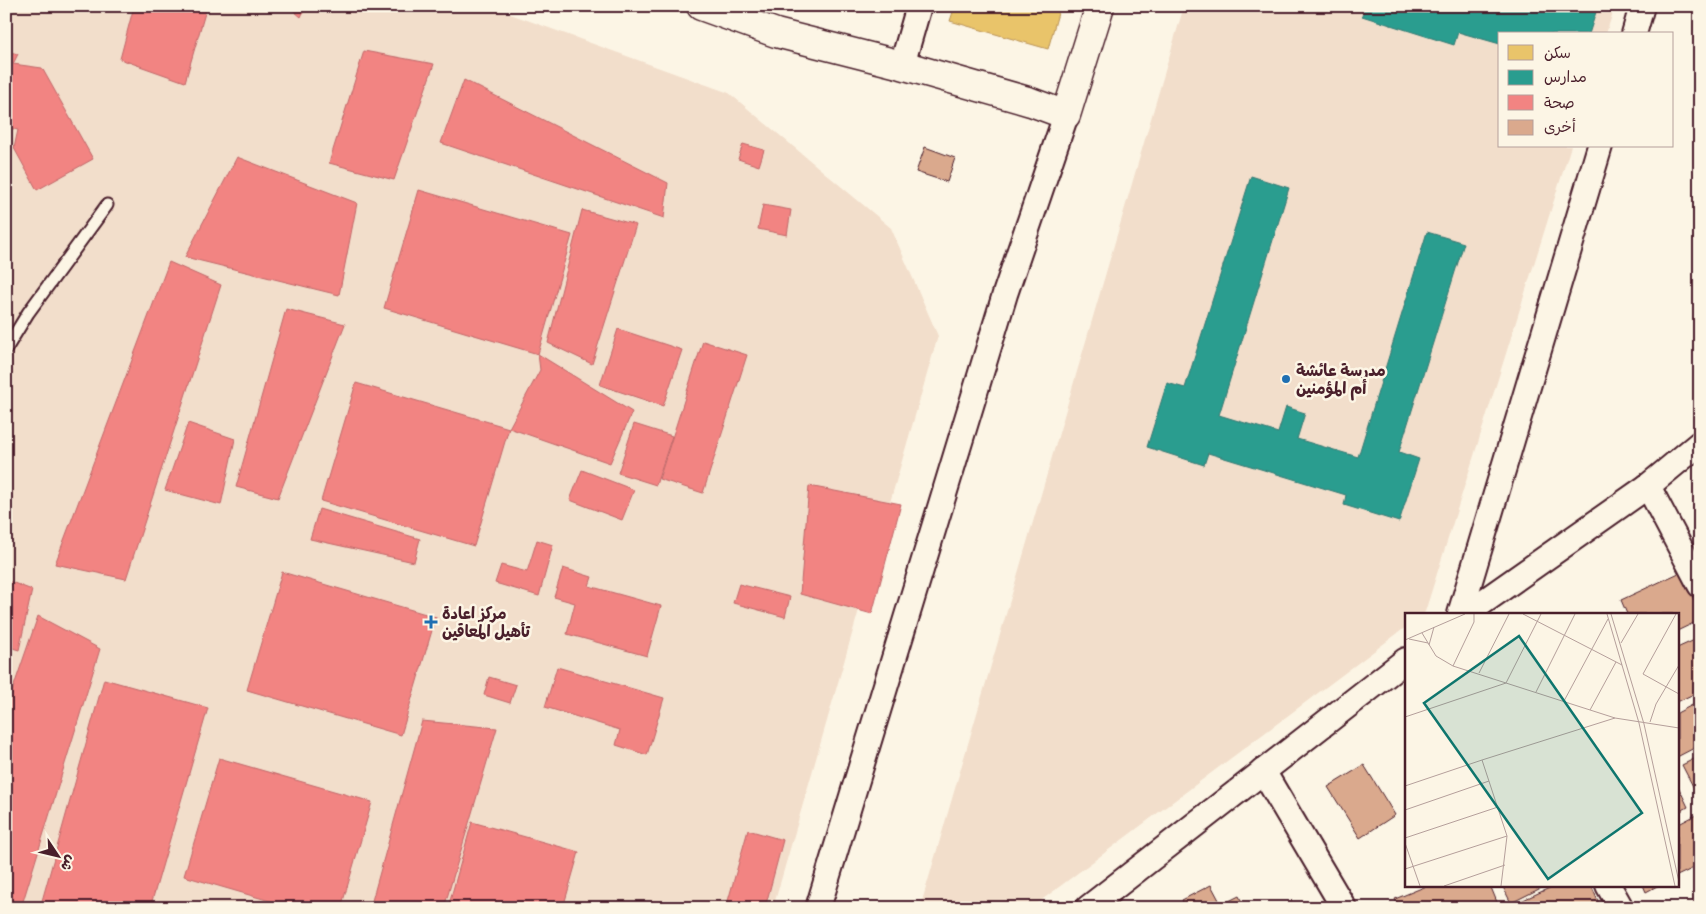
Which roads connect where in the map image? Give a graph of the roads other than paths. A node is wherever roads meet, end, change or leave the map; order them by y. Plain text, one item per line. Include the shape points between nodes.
1 (701, 6) edge
2 (919, 6) edge
3 (1100, 6) edge
4 (1642, 6) edge
5 (1635, 32) edge
6 (902, 65) junction
7 (1066, 115) junction
8 (1599, 148) edge
9 (106, 205) dead end
10 (6, 349) edge
11 (1700, 443) edge
12 (1648, 486) junction
13 (1700, 585) edge
14 (1460, 613) edge
15 (1467, 613) edge
16 (1405, 661) edge
17 (1263, 771) junction
18 (1609, 886) edge
19 (818, 908) edge
20 (1088, 908) edge
21 (1344, 908) edge
22 (1621, 908) edge

1 - 6 street via 776,33
2 - 6 street
3 - 7 street
4 - 5 street
6 - 7 street
7 - 19 street via 1005,294
8 - 14 street
9 - 10 lane
11 - 12 street
12 - 13 street
12 - 15 street
16 - 17 street
17 - 20 street
17 - 21 street
18 - 22 street

